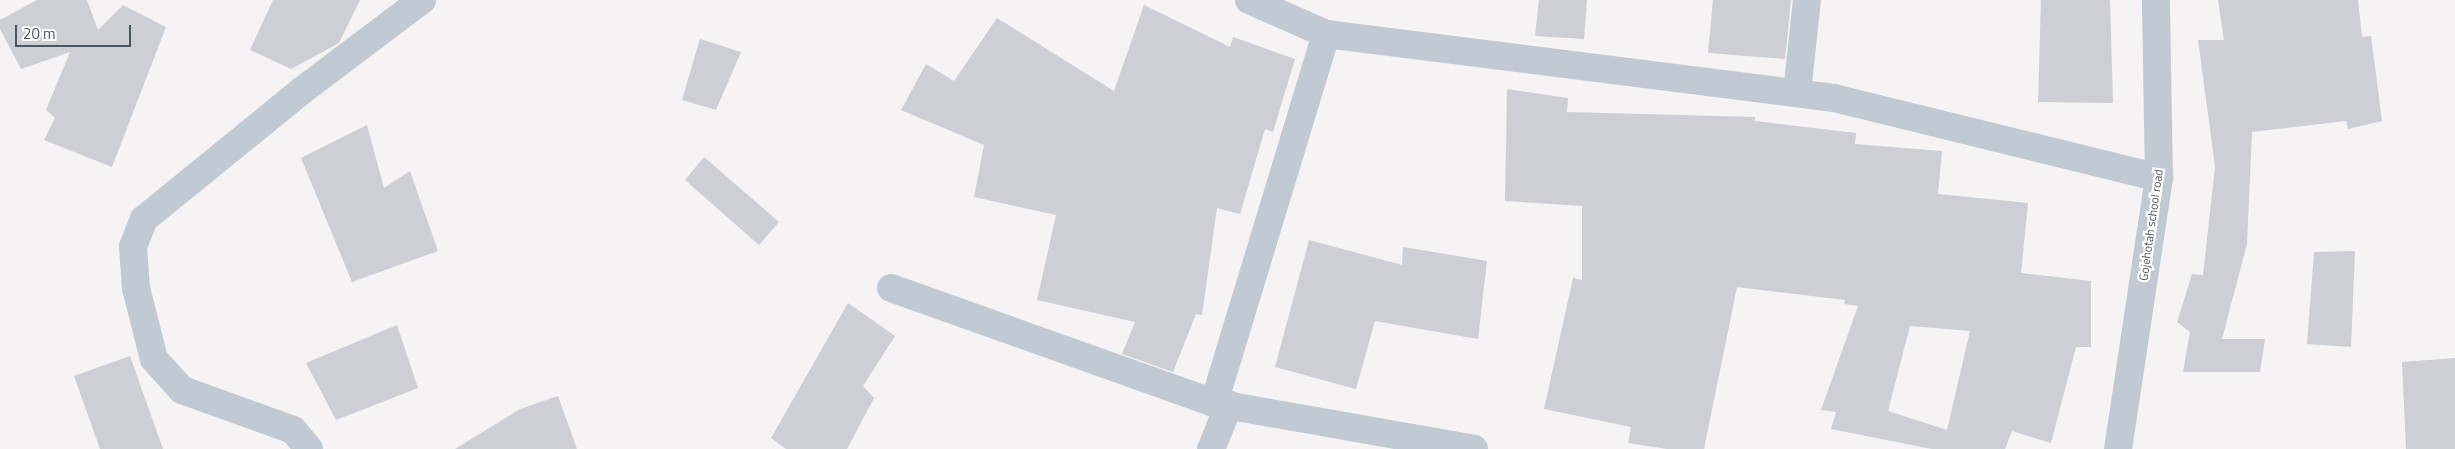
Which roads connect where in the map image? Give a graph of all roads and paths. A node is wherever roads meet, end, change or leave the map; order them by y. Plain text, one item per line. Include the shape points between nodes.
1 (422, 0) edge
2 (1249, 0) edge
3 (1808, 0) edge
4 (2156, 0) edge
5 (1326, 34) junction
6 (1797, 93) junction
7 (2159, 178) junction
8 (891, 288) dead end
9 (1222, 404) junction
10 (309, 449) edge
11 (1211, 449) edge
12 (1474, 449) edge
13 (2118, 449) edge

1 - 10 street via 300,92 144,219 133,247 136,288 154,359 182,390 293,430
2 - 5 street
3 - 6 street
4 - 7 street, Gojehotah school road
5 - 6 street
5 - 9 street
6 - 7 street via 1834,98
7 - 13 street, Gojehotah school road
8 - 9 street
9 - 11 street
9 - 12 street

